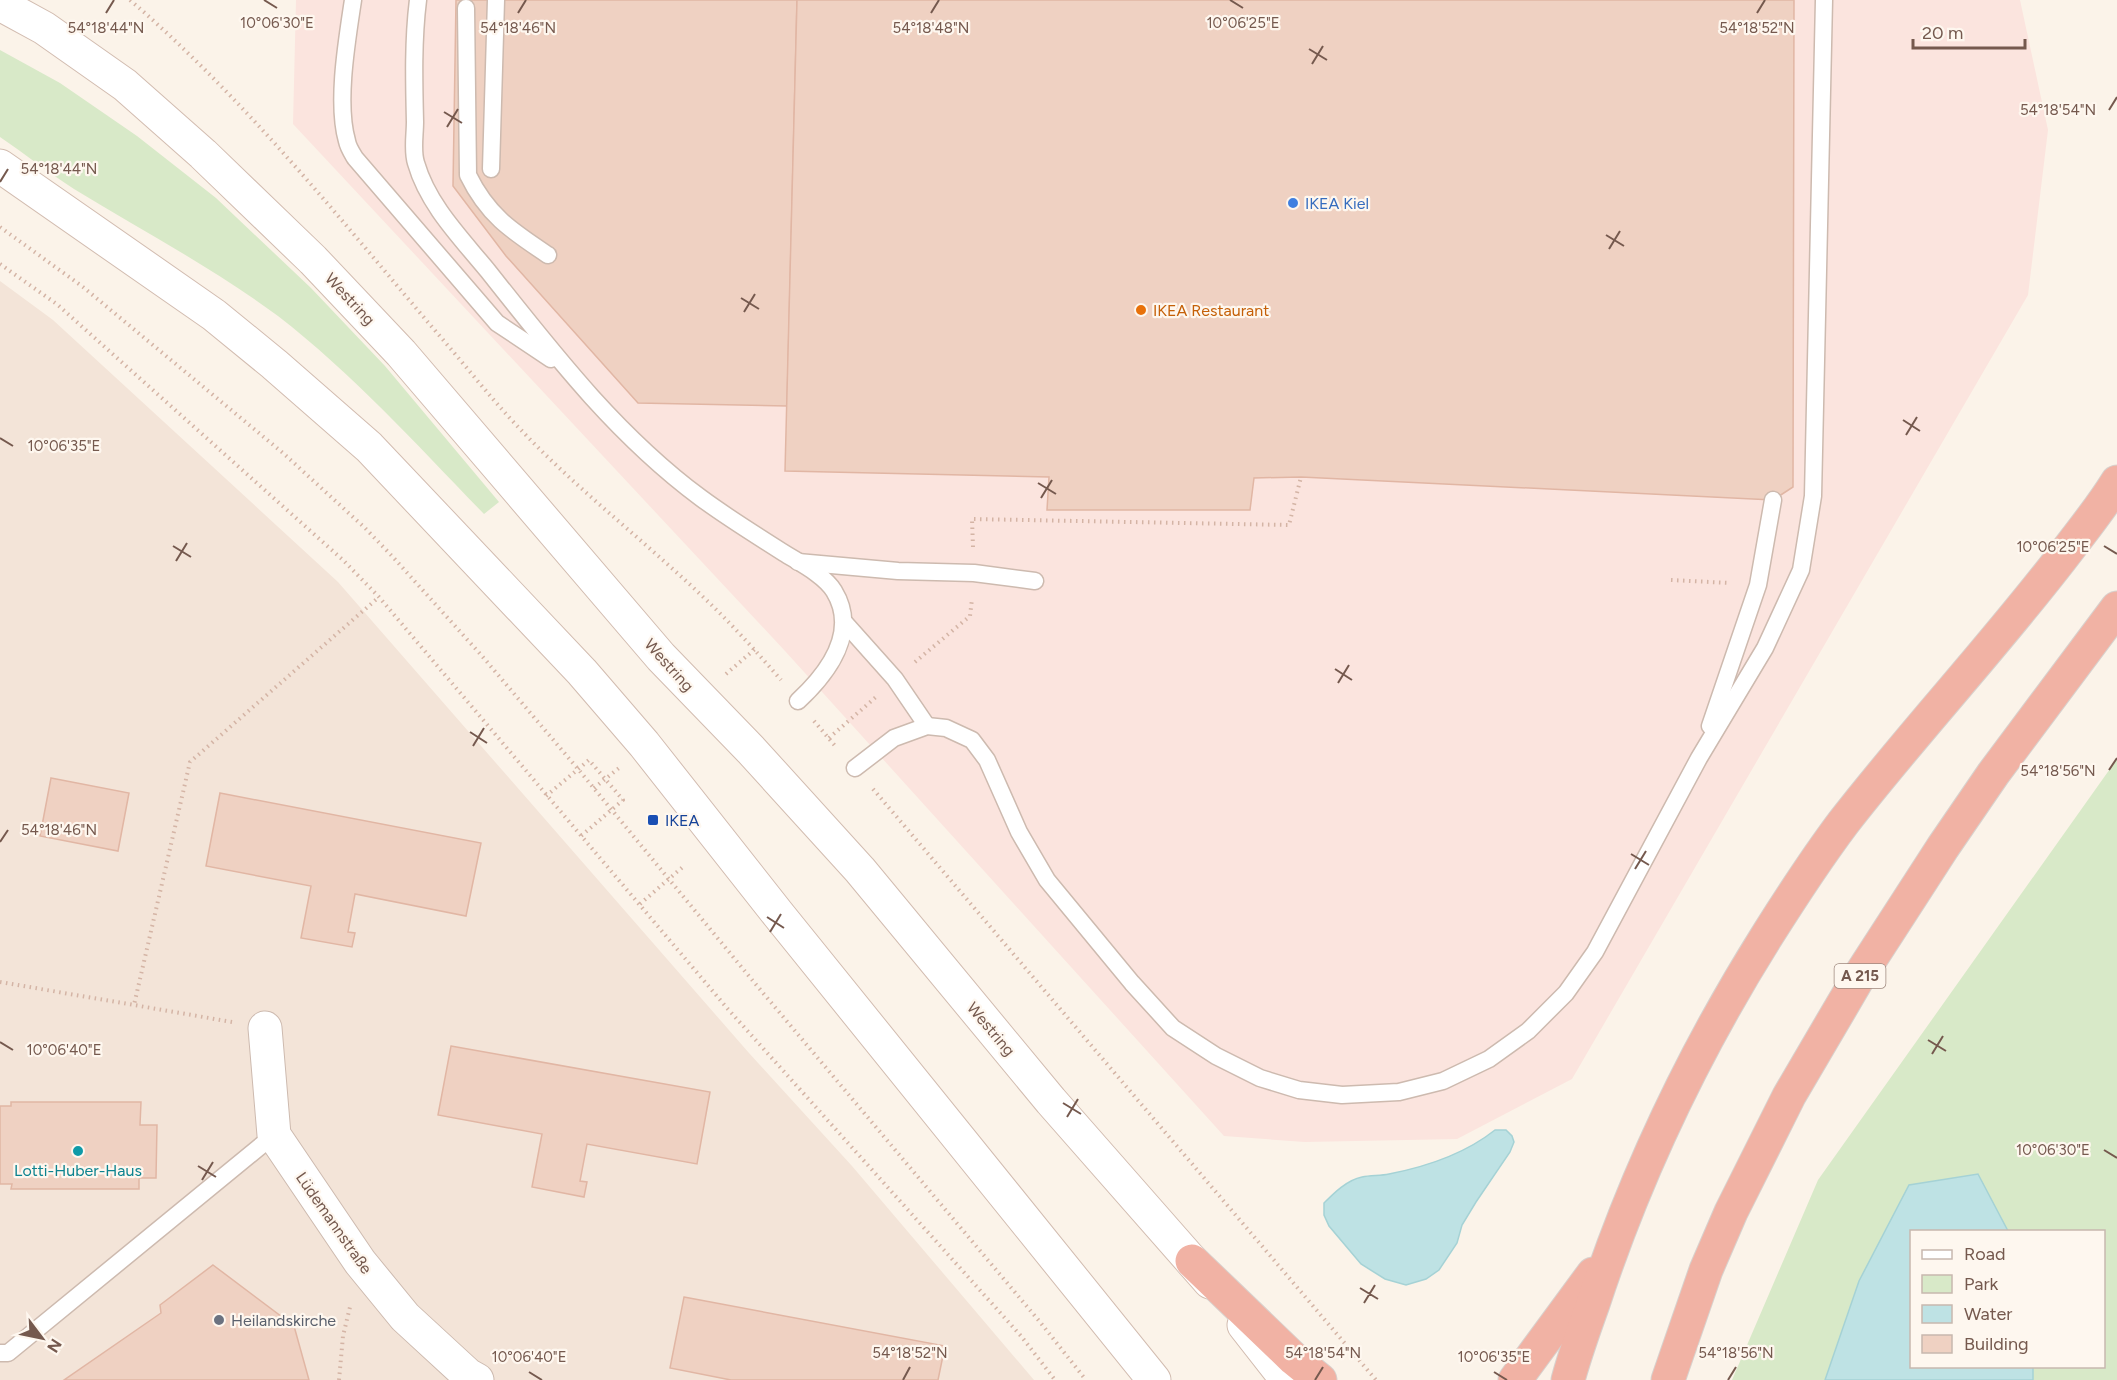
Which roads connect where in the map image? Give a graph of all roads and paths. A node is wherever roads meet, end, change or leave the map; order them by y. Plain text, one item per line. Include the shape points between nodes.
1 (130, 0) edge
2 (353, 0) edge
3 (418, 0) edge
4 (496, 0) edge
5 (1824, 0) edge
6 (0, 4) edge
7 (466, 8) dead end
8 (0, 166) edge
9 (492, 169) dead end
10 (0, 228) edge
11 (548, 255) dead end
12 (0, 264) edge
13 (564, 368) junction
14 (2116, 483) edge
15 (1773, 500) dead end
16 (797, 562) junction
17 (1671, 580) dead end
18 (1035, 581) dead end
19 (1758, 585) junction
20 (379, 597) junction
21 (2117, 608) edge
22 (845, 623) junction
23 (755, 649) junction
24 (774, 673) dead end
25 (723, 677) dead end
26 (798, 701) dead end
27 (927, 726) junction
28 (821, 729) dead end
29 (838, 749) dead end
30 (1699, 758) junction
31 (855, 768) dead end
32 (578, 769) junction
33 (617, 770) dead end
34 (605, 779) junction
35 (594, 788) junction
36 (546, 796) junction
37 (885, 803) dead end
38 (612, 809) junction
39 (581, 836) junction
40 (685, 865) dead end
41 (669, 879) junction
42 (640, 904) junction
43 (0, 982) edge
44 (134, 1005) junction
45 (265, 1028) joint
46 (274, 1134) junction
47 (1610, 1251) junction
48 (1192, 1260) junction
49 (343, 1336) dead end
50 (0, 1353) edge
51 (339, 1380) edge
52 (477, 1380) edge
53 (1055, 1380) edge
54 (1086, 1380) edge
55 (1154, 1380) edge
56 (1287, 1380) edge
57 (1320, 1380) edge
58 (1376, 1380) edge
59 (1515, 1380) edge
60 (1568, 1380) edge
61 (1668, 1380) edge

1 - 23 path via 228,92 521,431 702,595
2 - 13 lane via 343,116 347,142 355,158 497,323
3 - 13 lane via 414,29 415,161 435,205
4 - 9 lane
5 - 30 lane via 1813,496 1801,570 1765,648
6 - 48 main road, Westring via 44,28 125,86 203,154 313,260 401,353 661,657 860,870 1044,1092
7 - 11 lane via 468,175 477,193 506,227
8 - 55 main road via 214,315 369,447 582,672 644,744
10 - 32 path via 92,294 283,453 365,528
12 - 20 path via 58,305 343,560
13 - 16 lane via 673,477
14 - 47 highway via 2044,581 1920,728 1806,874 1706,1038 1668,1113
15 - 19 lane
16 - 18 lane via 974,573
16 - 22 lane via 833,589
17 - 19 path
19 - 30 lane
20 - 36 path
20 - 44 path via 190,762
21 - 61 highway, A 215 via 1943,847 1857,980 1789,1096 1710,1260
22 - 26 lane via 833,661
22 - 27 lane via 895,679
23 - 24 path
23 - 25 path
27 - 30 lane via 946,728 972,740 987,760 1019,832 1047,880 1173,1028 1260,1078 1299,1090 1342,1095 1399,1092 1443,1081 1488,1059 1528,1031 1566,993 1594,952
27 - 31 lane via 894,738
28 - 29 path
32 - 34 path via 589,760
32 - 35 path
32 - 36 path
33 - 34 path
34 - 35 path
34 - 38 path via 623,800
35 - 38 path
36 - 39 path
37 - 58 path
38 - 39 path
38 - 41 path
39 - 42 path
40 - 41 path
41 - 42 path
41 - 54 path
42 - 53 path via 727,1008 1021,1336
43 - 44 path
44 - 45 path
45 - 46 main road, Lüdemannstraße
46 - 50 lane via 8,1353
46 - 52 main road, Lüdemannstraße via 360,1262 405,1317
47 - 59 highway
47 - 60 highway
48 - 56 main road, Westring
48 - 57 highway
49 - 51 path

